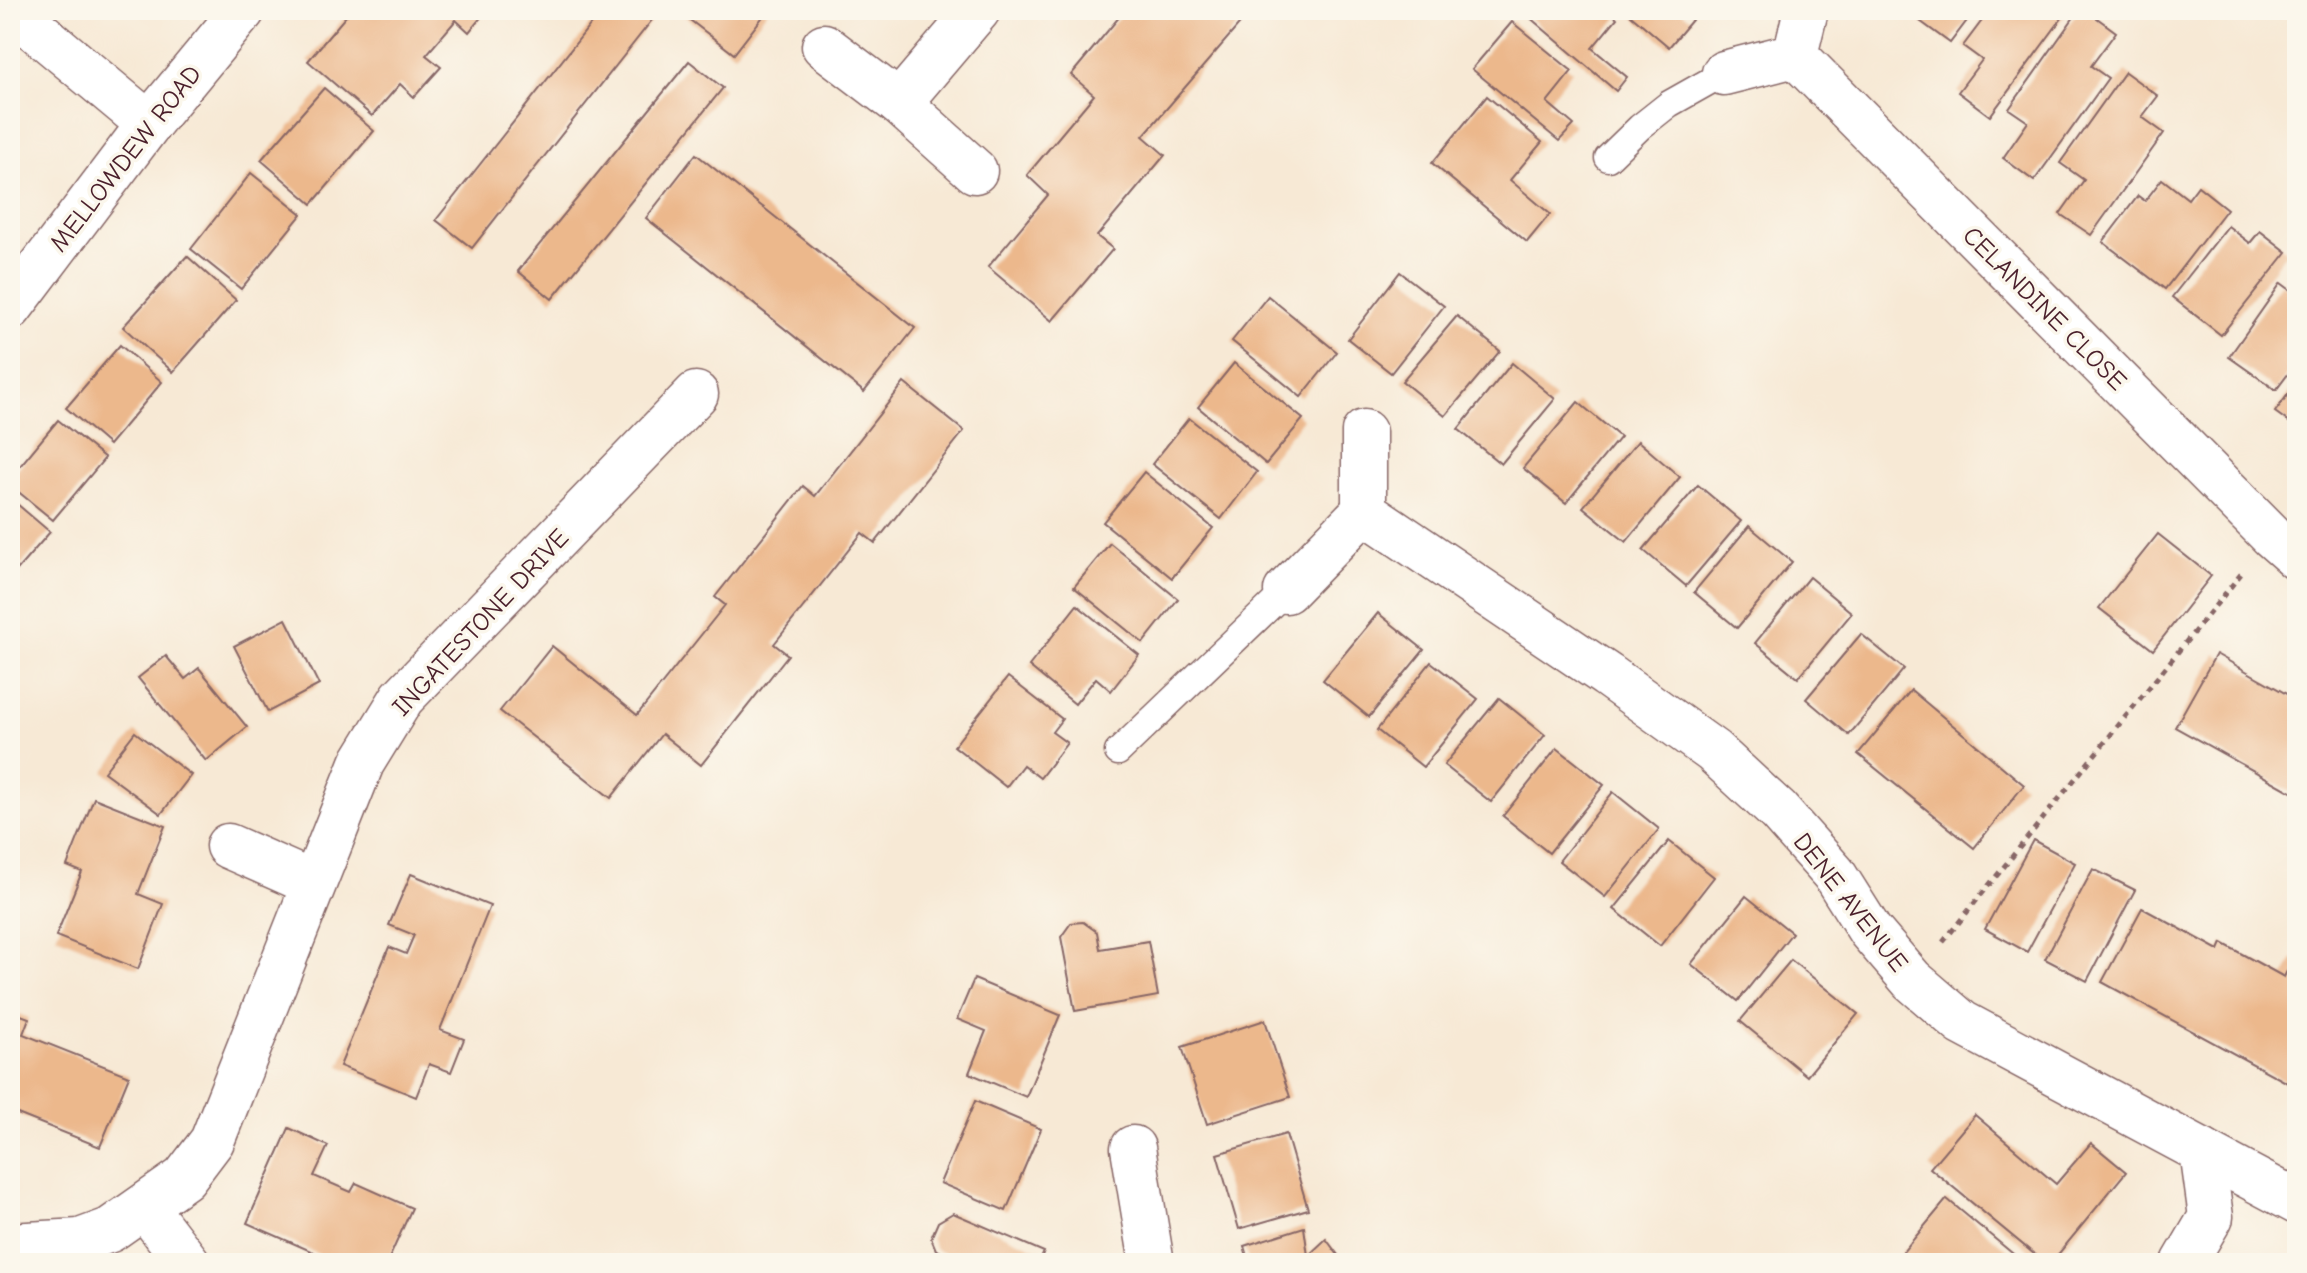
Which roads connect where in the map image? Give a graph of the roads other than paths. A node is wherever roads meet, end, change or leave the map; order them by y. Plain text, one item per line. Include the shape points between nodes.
1 (12, 10) edge
2 (243, 10) edge
3 (978, 10) edge
4 (1806, 10) edge
5 (824, 46) dead end
6 (1795, 55) junction
7 (1724, 73) joint
8 (899, 103) junction
9 (149, 124) junction
10 (1608, 158) dead end
11 (975, 171) dead end
12 (10, 308) edge
13 (696, 394) dead end
14 (1364, 432) dead end
15 (1364, 511) junction
16 (2284, 547) edge
17 (1286, 591) joint
18 (1118, 752) dead end
19 (228, 846) dead end
20 (312, 883) junction
21 (1133, 1148) dead end
22 (2202, 1151) junction
23 (2297, 1202) edge
24 (145, 1207) junction
25 (10, 1245) edge
26 (188, 1263) edge
27 (1152, 1263) edge
28 (2184, 1263) edge

1 - 9 street
2 - 9 street, MELLOWDEW ROAD
3 - 8 street
4 - 6 street
5 - 8 street
6 - 7 street
6 - 16 street, CELANDINE CLOSE
7 - 10 lane via 1669,104
8 - 11 street
9 - 12 street, MELLOWDEW ROAD
13 - 20 street, INGATESTONE DRIVE via 402,698 362,763
14 - 15 street
15 - 17 street
15 - 22 street, DENE AVENUE via 1713,751 1778,811 1834,874 1870,931 1912,980 1962,1023
17 - 18 lane
19 - 20 street
20 - 24 street, INGATESTONE DRIVE via 212,1141 184,1178
21 - 27 street
22 - 23 street, DENE AVENUE
22 - 28 street via 2211,1217
24 - 25 street, INGATESTONE DRIVE via 110,1230 80,1241
24 - 26 street

